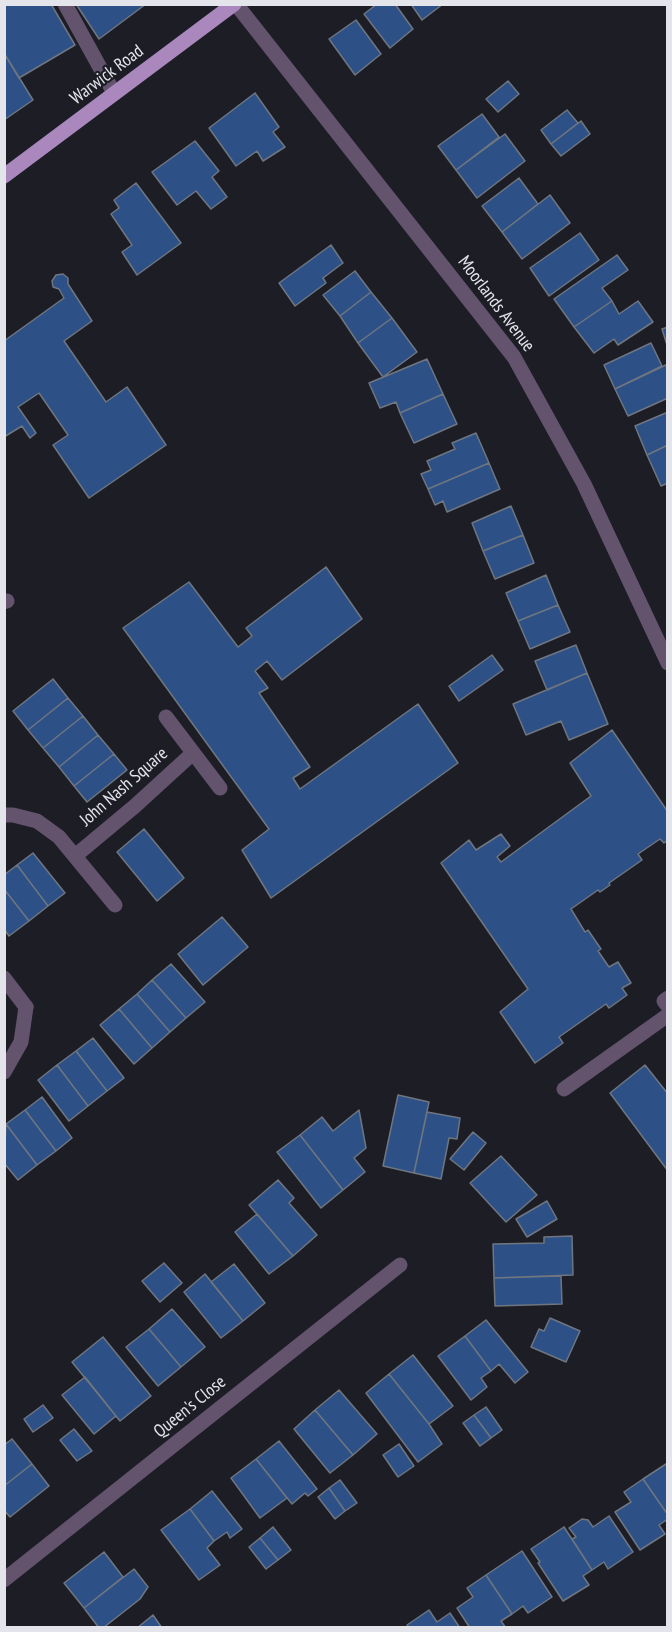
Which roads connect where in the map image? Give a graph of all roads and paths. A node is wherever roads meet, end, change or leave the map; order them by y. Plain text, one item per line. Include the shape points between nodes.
1 (65, 4) edge
2 (235, 4) edge
3 (114, 93) junction
4 (4, 176) edge
5 (668, 663) edge
6 (166, 717) dead end
7 (193, 753) junction
8 (220, 788) dead end
9 (4, 815) edge
10 (75, 856) junction
11 (115, 905) dead end
12 (4, 978) edge
13 (668, 998) edge
14 (668, 1006) edge
15 (668, 1015) edge
16 (4, 1072) edge
17 (564, 1089) dead end
18 (400, 1265) dead end
19 (4, 1580) edge

1 - 3 street
2 - 3 main road, Warwick Road
2 - 5 street, Moorlands Avenue via 514,357 584,484
3 - 4 main road, Warwick Road
6 - 7 street, John Nash Square
7 - 8 street, John Nash Square
7 - 10 street, John Nash Square
9 - 10 street via 37,821 59,837
10 - 11 street
12 - 16 street via 26,1007 21,1042
13 - 14 street via 664,1001
15 - 17 street
18 - 19 street, Queen's Close

